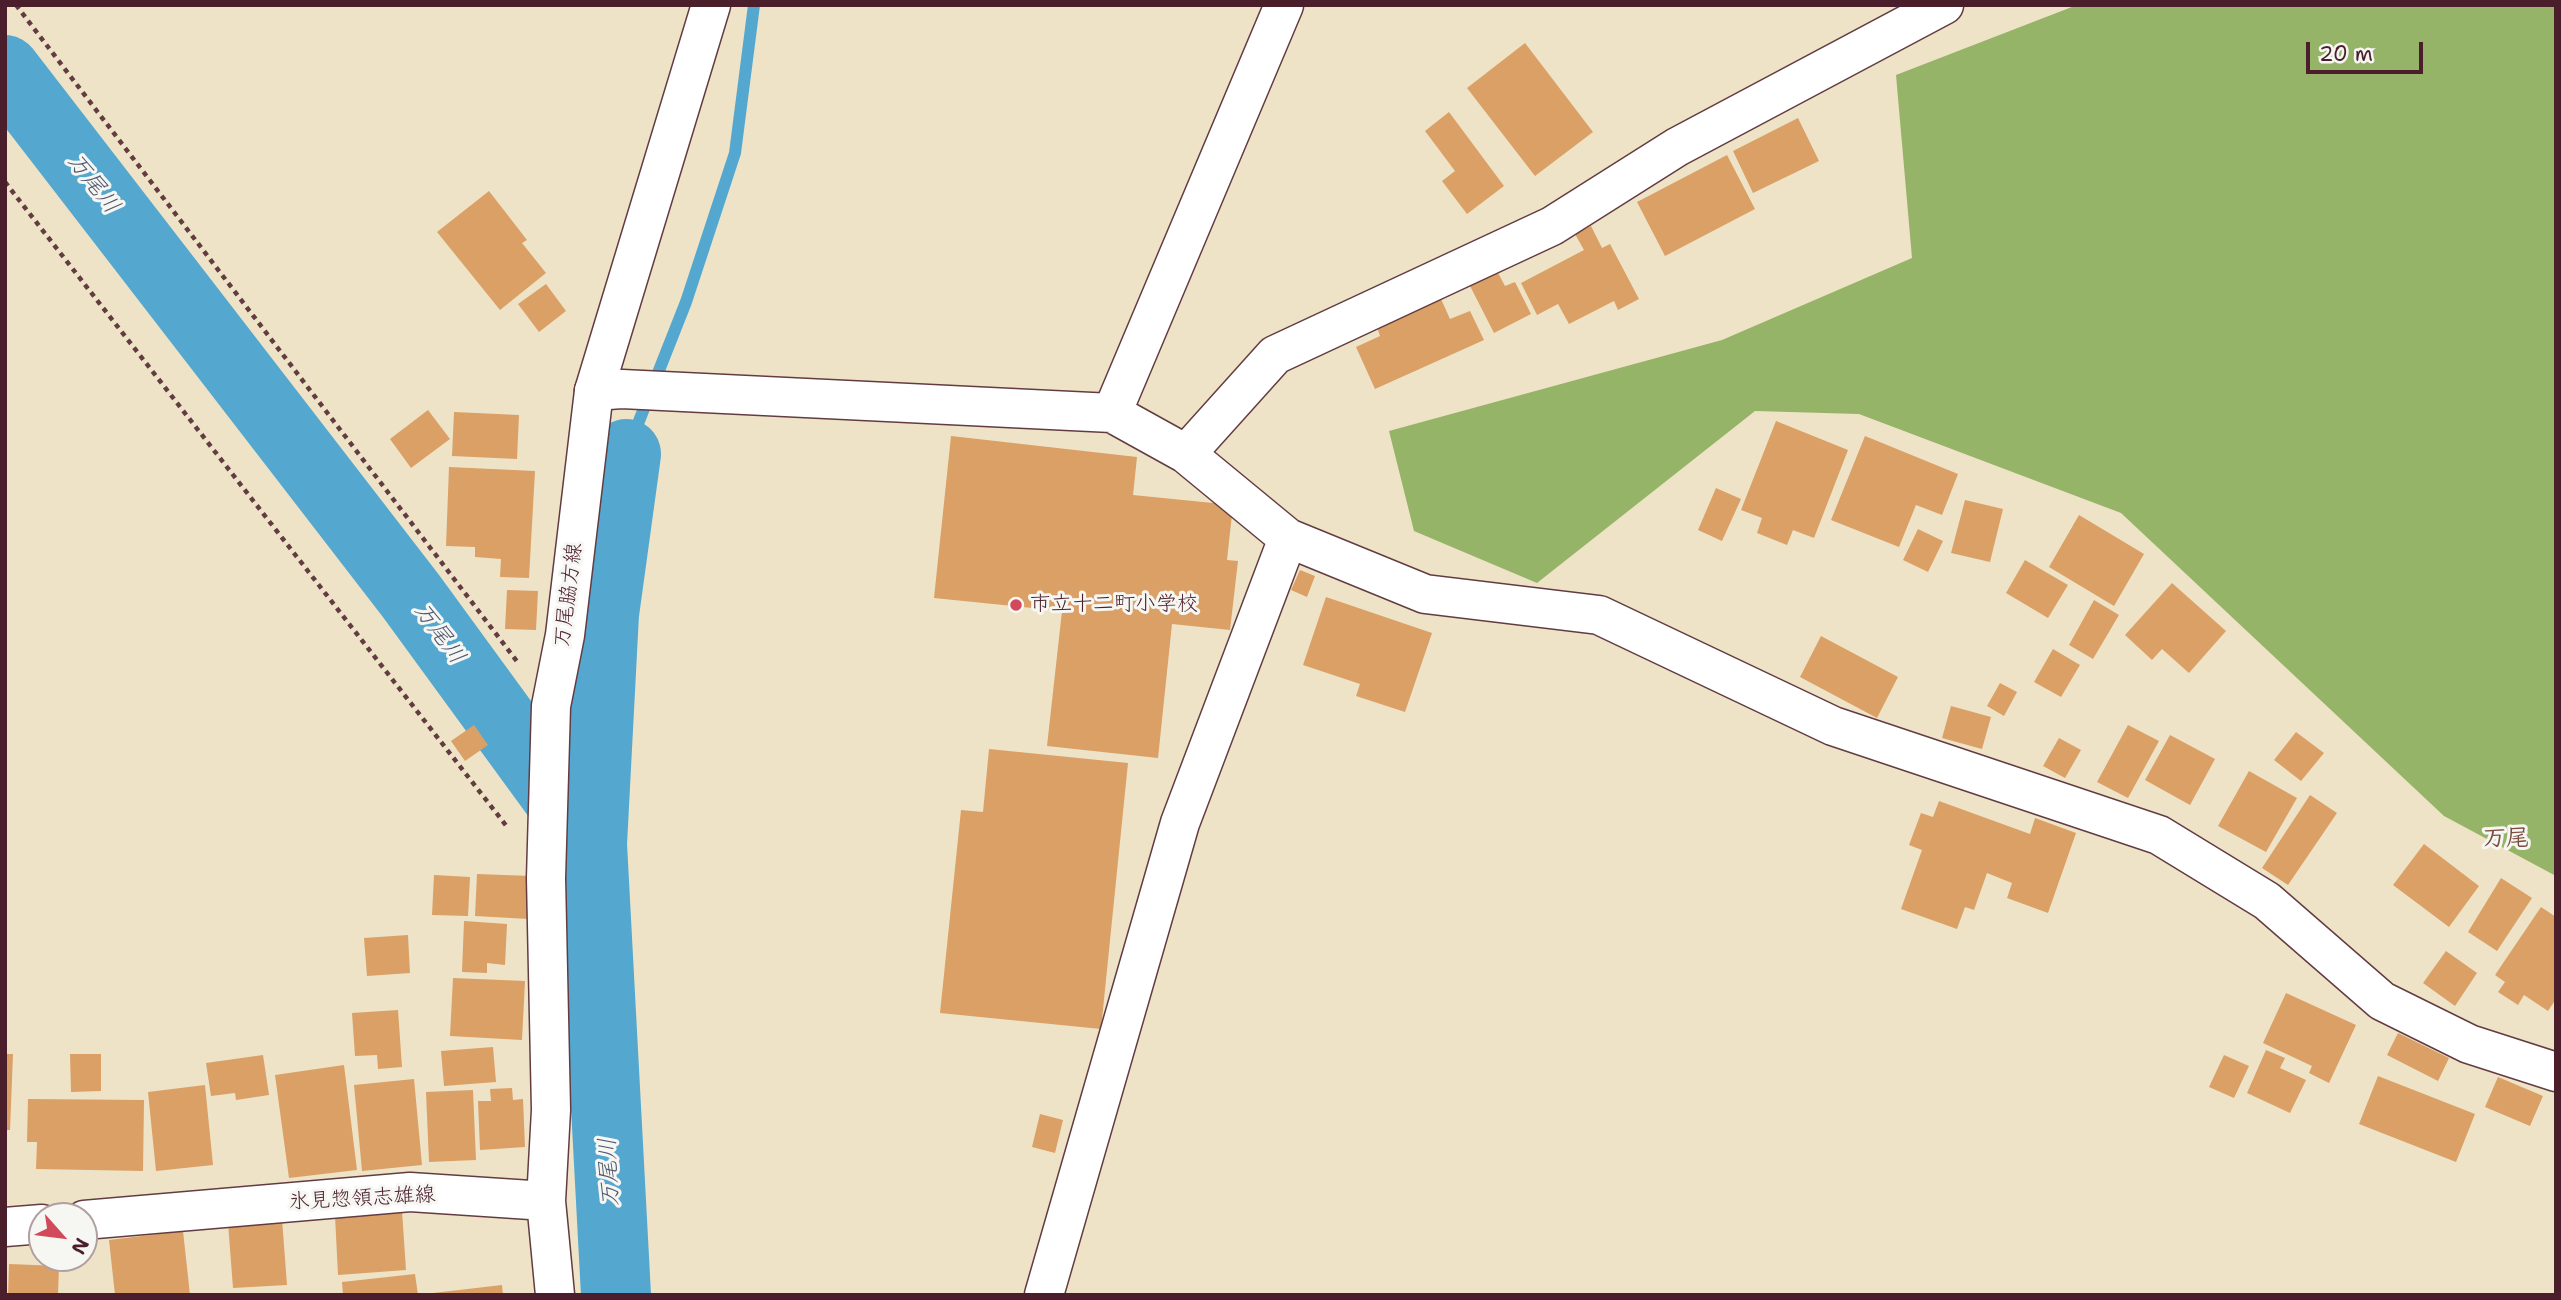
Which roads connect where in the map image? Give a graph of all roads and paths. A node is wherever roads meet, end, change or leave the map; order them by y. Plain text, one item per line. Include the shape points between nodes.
1 (16, 5) edge
2 (711, 5) edge
3 (1284, 5) edge
4 (1944, 5) edge
5 (5, 182) edge
6 (608, 390) junction
7 (1112, 413) junction
8 (1186, 454) junction
9 (1288, 538) junction
10 (551, 706) junction
11 (547, 878) junction
12 (2556, 1072) edge
13 (546, 1201) junction
14 (98, 1219) edge
15 (28, 1225) edge
16 (5, 1227) edge
17 (555, 1295) edge
18 (1044, 1295) edge

1 - 10 path
2 - 6 street, 万尾脇方線
3 - 7 street
4 - 8 street via 1677,148 1552,226 1275,355
5 - 11 path
6 - 7 street
6 - 10 street, 万尾脇方線
7 - 8 street
8 - 9 street
9 - 12 street via 1425,594 1599,615 1833,726 2159,835 2267,901 2382,1001 2469,1044
9 - 18 street via 1180,823
10 - 11 street, 万尾脇方線
11 - 13 street, 万尾脇方線 via 551,1110
13 - 14 street, 氷見惣領志雄線 via 410,1192
13 - 17 street
15 - 16 street

